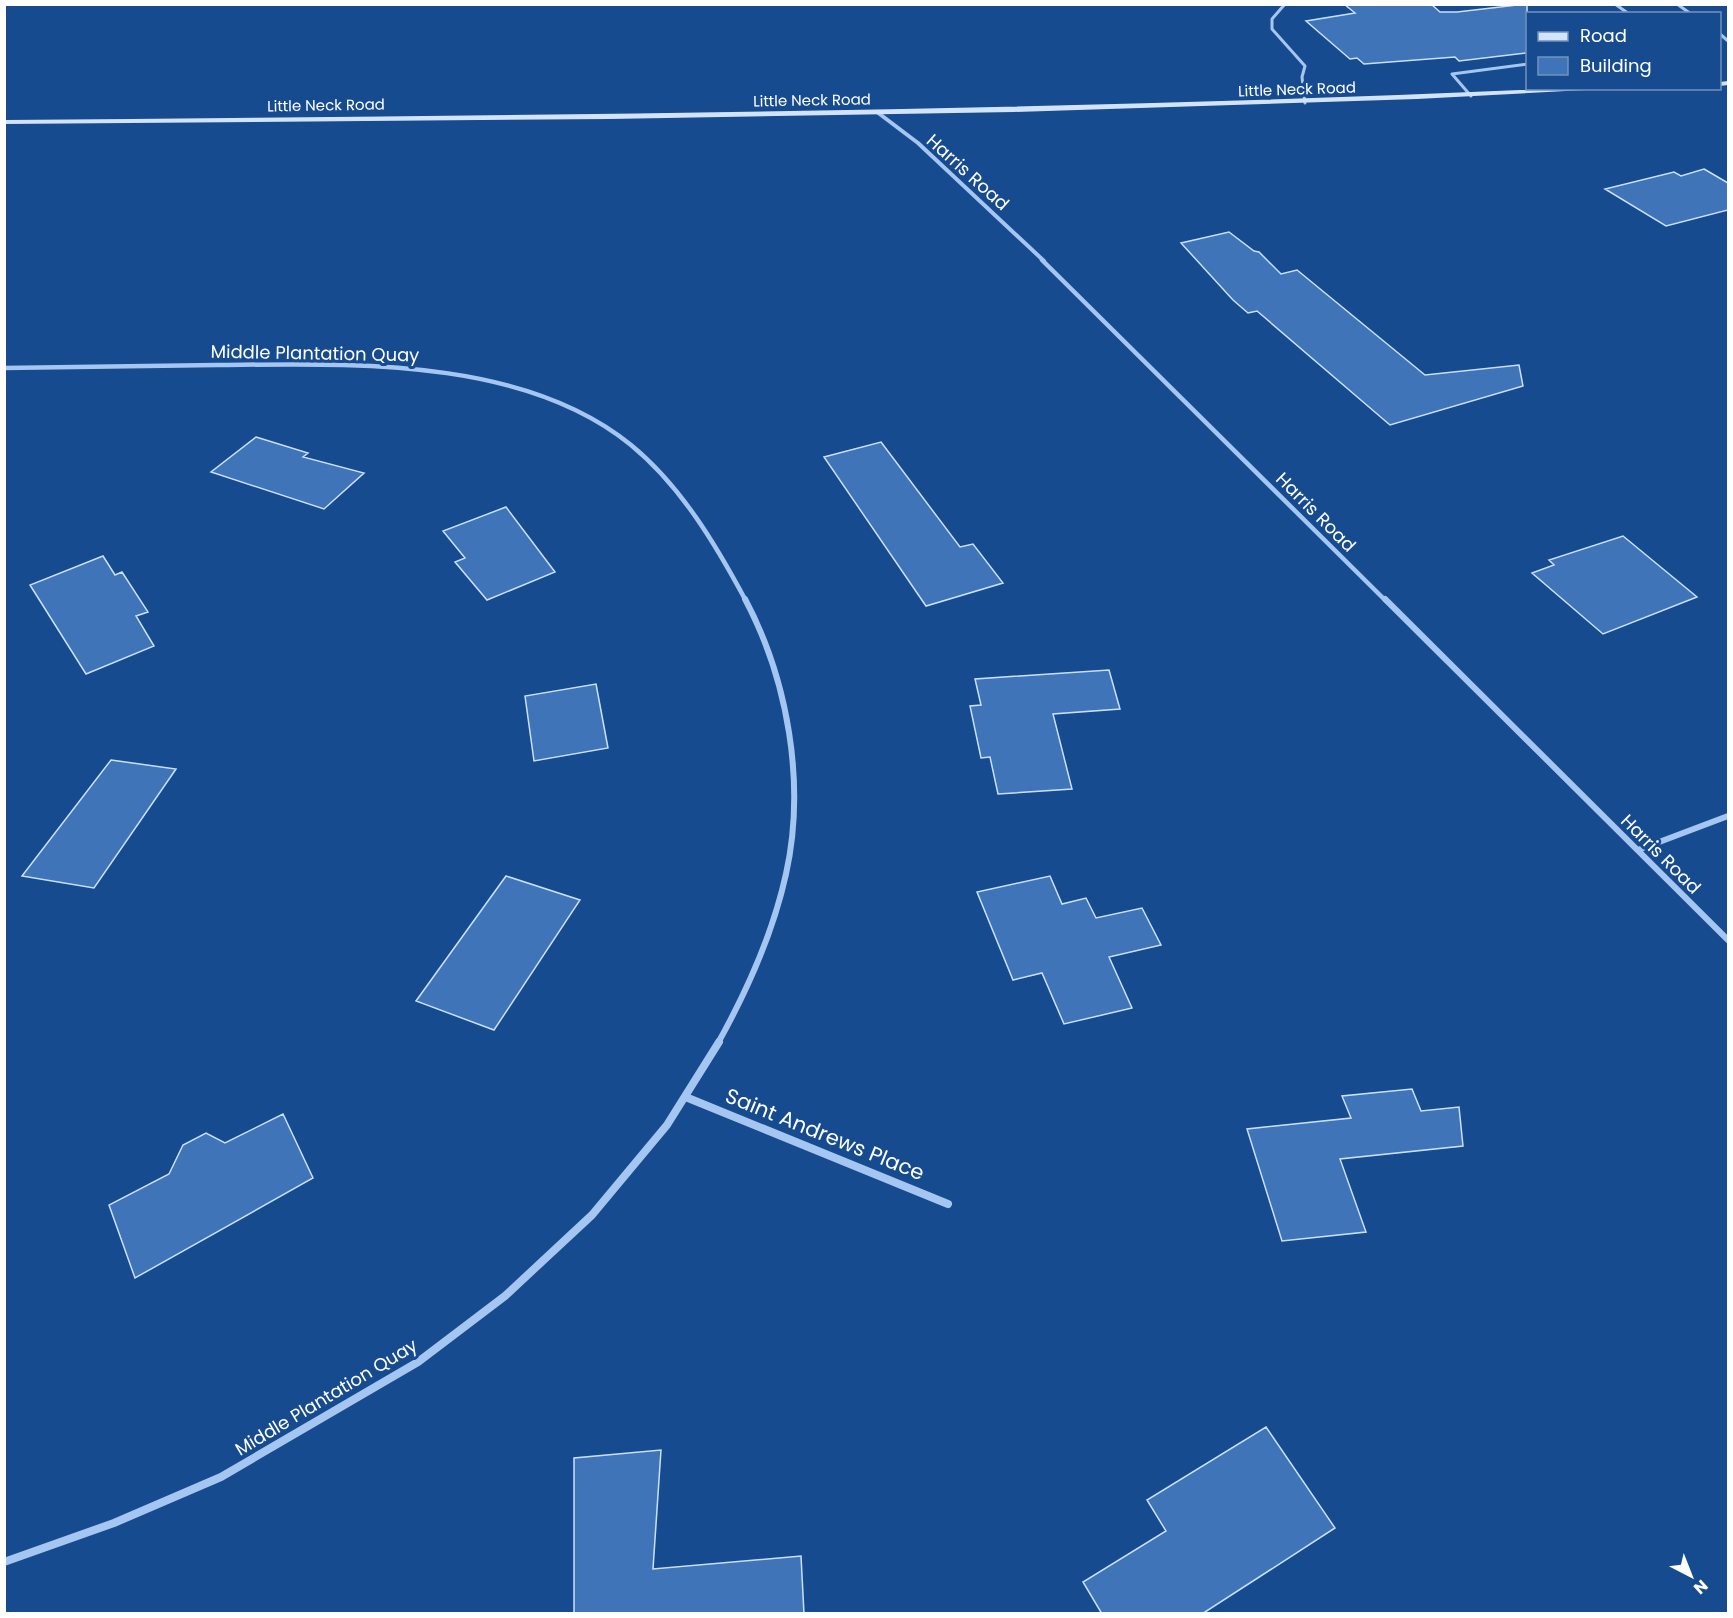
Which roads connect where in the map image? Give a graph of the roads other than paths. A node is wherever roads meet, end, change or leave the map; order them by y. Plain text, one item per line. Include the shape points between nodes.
1 (1285, 4) edge
2 (1526, 64) edge
3 (1584, 90) edge
4 (1471, 96) junction
5 (1305, 103) junction
6 (876, 112) junction
7 (4, 122) edge
8 (4, 368) edge
9 (1728, 816) edge
10 (1638, 850) junction
11 (1728, 940) edge
12 (688, 1098) junction
13 (948, 1204) dead end
14 (4, 1562) edge

1 - 5 lane via 1272,19 1272,29 1305,66
2 - 4 lane via 1452,74
3 - 4 street, Little Neck Road
4 - 5 street, Little Neck Road
5 - 6 street, Little Neck Road
6 - 7 street, Little Neck Road
6 - 10 street, Harris Road via 918,143 1006,224
8 - 12 street, Middle Plantation Quay via 326,364 428,369 497,383 555,403 592,420 632,446 664,477 734,574 764,636 781,693 792,774 791,846 770,930 732,1021
9 - 10 street
10 - 11 street, Harris Road
12 - 13 street, Saint Andrews Place
12 - 14 street, Middle Plantation Quay via 649,1152 574,1236 502,1300 398,1376 219,1478 73,1540

